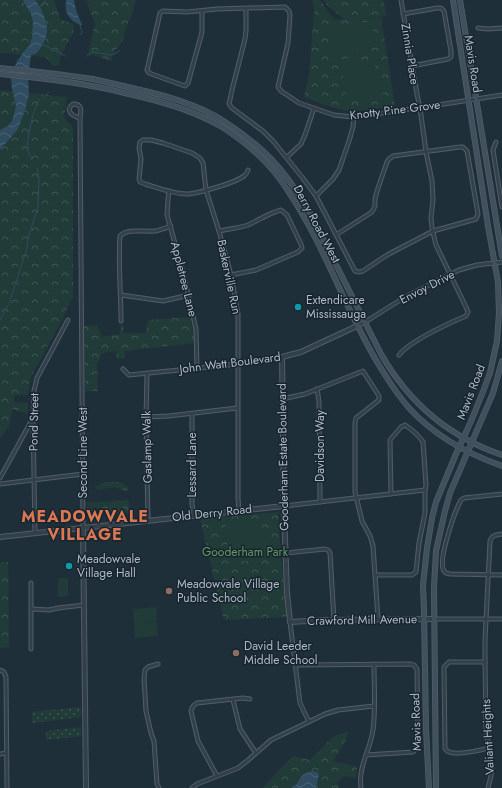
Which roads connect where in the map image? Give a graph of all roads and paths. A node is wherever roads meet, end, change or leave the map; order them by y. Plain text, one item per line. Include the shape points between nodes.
1 (401, 0) edge
2 (453, 0) edge
3 (460, 0) edge
4 (246, 9) junction
5 (202, 11) junction
6 (403, 14) junction
7 (478, 28) dead end
8 (502, 28) edge
9 (412, 66) junction
10 (0, 68) edge
11 (0, 74) edge
12 (502, 95) edge
13 (477, 99) junction
14 (468, 100) junction
15 (314, 108) junction
16 (420, 108) junction
17 (354, 117) junction
18 (80, 118) junction
19 (496, 142) dead end
20 (426, 152) junction
21 (287, 157) junction
22 (248, 170) dead end
23 (502, 173) edge
24 (496, 174) junction
25 (206, 190) junction
26 (169, 191) junction
27 (316, 196) junction
28 (502, 207) edge
29 (170, 226) junction
30 (219, 231) junction
31 (433, 231) junction
32 (336, 235) junction
33 (502, 256) edge
34 (502, 262) edge
35 (494, 263) junction
36 (450, 274) junction
37 (231, 275) junction
38 (189, 295) junction
39 (121, 296) junction
40 (68, 320) dead end
41 (121, 321) dead end
42 (365, 322) junction
43 (357, 326) junction
44 (399, 355) dead end
45 (282, 357) junction
46 (502, 361) edge
47 (237, 364) junction
48 (197, 368) junction
49 (123, 369) dead end
50 (146, 373) junction
51 (317, 389) junction
52 (282, 399) junction
53 (237, 408) junction
54 (192, 414) junction
55 (146, 417) junction
56 (33, 418) junction
57 (463, 438) junction
58 (472, 443) junction
59 (459, 446) junction
60 (468, 451) junction
61 (502, 455) edge
62 (502, 466) edge
63 (83, 474) junction
64 (0, 478) edge
65 (34, 480) junction
66 (0, 484) edge
67 (425, 490) junction
68 (391, 494) junction
69 (502, 494) edge
70 (356, 498) junction
71 (320, 502) junction
72 (284, 506) junction
73 (239, 511) junction
74 (194, 516) junction
75 (148, 520) junction
76 (83, 528) junction
77 (35, 533) junction
78 (502, 534) edge
79 (0, 537) edge
80 (286, 553) junction
81 (376, 575) junction
82 (488, 575) junction
83 (502, 575) edge
84 (31, 584) dead end
85 (84, 605) junction
86 (32, 609) junction
87 (424, 618) junction
88 (378, 619) junction
89 (434, 619) junction
90 (486, 619) junction
91 (502, 619) edge
92 (334, 620) junction
93 (290, 622) junction
94 (31, 649) dead end
95 (485, 662) junction
96 (158, 664) dead end
97 (374, 664) junction
98 (296, 665) junction
99 (0, 670) edge
100 (250, 699) dead end
101 (233, 700) junction
102 (374, 706) junction
103 (309, 722) junction
104 (489, 748) junction
105 (6, 753) junction
106 (256, 753) junction
107 (0, 754) edge
108 (366, 755) junction
109 (217, 776) junction
110 (7, 788) edge
111 (86, 788) edge
112 (159, 788) edge
113 (192, 788) edge
114 (362, 788) edge
115 (429, 788) edge
116 (436, 788) edge
117 (488, 788) edge

1 - 6 street, Zinnia Place
2 - 14 main road, Mavis Road
3 - 13 main road, Mavis Road
4 - 5 street, Knotty Pine Grove
4 - 15 street, Knotty Pine Grove via 288,10 288,43 278,87 293,100
4 - 21 street via 245,39 229,104 273,140
5 - 5 street, Knotty Pine Grove via 160,13 147,70 149,73 185,86 188,84 202,32
6 - 9 street, Zinnia Place
6 - 9 street via 441,8 444,11 451,51 451,57 448,59
7 - 8 street
9 - 16 street, Zinnia Place
10 - 42 main road, Derry Road West via 93,79 157,94 208,112 240,132 280,168 294,187 308,209
11 - 43 main road, Derry Road West via 92,86 154,99 205,118 221,127 258,156 288,190 320,248
12 - 13 street, Knotty Pine Grove
13 - 14 street, Knotty Pine Grove
13 - 33 main road, Mavis Road
14 - 16 street, Knotty Pine Grove
14 - 35 main road, Mavis Road
15 - 17 street, Knotty Pine Grove via 342,117
15 - 21 street via 306,135 301,144
16 - 17 street, Knotty Pine Grove
16 - 20 street, Zinnia Place
17 - 27 street via 339,170
18 - 18 street, Second Line West via 80,107 73,104 69,110
18 - 63 street, Second Line West
19 - 24 street via 493,150
20 - 31 street, Zinnia Place via 432,181
20 - 31 street via 460,146 466,150 478,214 476,219
20 - 32 street via 392,156 387,162 372,212
21 - 27 street
22 - 25 street via 245,176
23 - 24 street
24 - 28 street
25 - 26 street via 187,194
25 - 26 street, Baskerville Run via 203,162 200,158 163,143 143,140 139,148 140,182
25 - 30 street, Baskerville Run
26 - 29 street, Appletree Lane via 167,215
27 - 32 street
29 - 38 street, Appletree Lane
29 - 39 street via 156,231 120,234
30 - 37 street, Baskerville Run
30 - 37 street via 247,225 280,210 287,215 302,244 298,252 263,268
31 - 32 street via 359,272 355,271
31 - 36 street, Zinnia Place via 436,245
34 - 35 street, Envoy Drive
35 - 36 street, Envoy Drive via 468,267
35 - 57 main road, Mavis Road via 498,282 497,341 484,389
36 - 42 street, Envoy Drive via 405,297
36 - 44 street, Zinnia Place via 468,312 466,316 427,335
37 - 47 street, Baskerville Run via 238,314
38 - 39 street via 163,301
38 - 48 street, Appletree Lane via 196,329
39 - 41 street
40 - 56 street, Pond Street via 37,378
42 - 43 street, Envoy Drive
42 - 57 main road, Derry Road West via 388,367 407,391 431,416
43 - 45 street, John Watt Boulevard via 301,352
43 - 59 main road, Derry Road West via 388,381 403,400 421,420
45 - 47 street, John Watt Boulevard
45 - 52 street, Gooderham Estate Boulevard
46 - 58 main road, Mavis Road via 493,393
47 - 48 street, John Watt Boulevard
47 - 53 street, Baskerville Run
48 - 50 street, John Watt Boulevard
49 - 50 street, John Watt Boulevard via 129,375
50 - 55 street, Gaslamp Walk
51 - 52 street
51 - 70 street via 363,371 379,396 379,400 356,418
51 - 71 street, Davidson Way
52 - 72 street, Gooderham Estate Boulevard
53 - 54 street
53 - 73 street, Baskerville Run
54 - 55 street
54 - 74 street, Lessard Lane
55 - 75 street, Gaslamp Walk
56 - 64 street
56 - 65 street, Pond Street
57 - 58 main road, Derry Road West
57 - 59 main road, Mavis Road
58 - 60 main road, Mavis Road
58 - 61 main road, Derry Road West
59 - 60 main road, Derry Road West
59 - 87 main road, Mavis Road via 436,502 428,536 423,585
60 - 62 main road, Derry Road West
60 - 89 main road, Mavis Road via 446,505 436,551
63 - 65 street
63 - 76 street, Second Line West
65 - 66 street
65 - 77 street, Pond Street
67 - 68 street, Old Derry Road
67 - 68 street via 423,442 405,425 390,440
67 - 81 street via 425,514 416,572 412,575
68 - 70 street, Old Derry Road
69 - 82 street via 461,500 450,529 443,562 443,569 447,574
70 - 71 street, Old Derry Road
70 - 81 street via 362,521 373,546
71 - 72 street, Old Derry Road
72 - 73 street, Old Derry Road
72 - 80 street, Gooderham Estate Boulevard
73 - 74 street, Old Derry Road
74 - 75 street, Old Derry Road
75 - 76 street, Old Derry Road
76 - 77 street, Old Derry Road
76 - 85 street, Second Line West
77 - 79 street, Old Derry Road
78 - 82 street via 491,538
80 - 92 street via 325,549 330,552
80 - 93 street, Gooderham Estate Boulevard
81 - 88 street
82 - 83 street
82 - 90 street
84 - 86 street
85 - 86 street via 49,610
85 - 111 street, Second Line West
86 - 94 street
87 - 88 street, Crawford Mill Avenue
87 - 89 street, Crawford Mill Avenue
87 - 115 main road, Mavis Road
88 - 92 street, Crawford Mill Avenue
89 - 90 street
89 - 116 main road, Mavis Road
90 - 91 street
90 - 95 street
92 - 93 street, Crawford Mill Avenue
93 - 98 street, Gooderham Estate Boulevard
95 - 104 street, Valiant Heights via 486,728
95 - 104 street via 449,662 445,665 445,748 450,753 467,753
96 - 112 street via 145,670 144,680 146,711 154,741
97 - 98 street
97 - 102 street
97 - 108 street via 411,664 417,669 418,745 413,752
98 - 103 street, Gooderham Estate Boulevard via 300,703
99 - 105 street via 6,677
100 - 101 street
101 - 106 street via 240,729
101 - 109 street via 197,703 191,711 198,740
102 - 103 street via 338,710
102 - 108 street via 373,731
103 - 106 street via 271,740
104 - 117 street, Valiant Heights via 492,768
105 - 107 street
105 - 110 street
106 - 109 street via 238,768
108 - 114 street via 361,770
109 - 113 street

